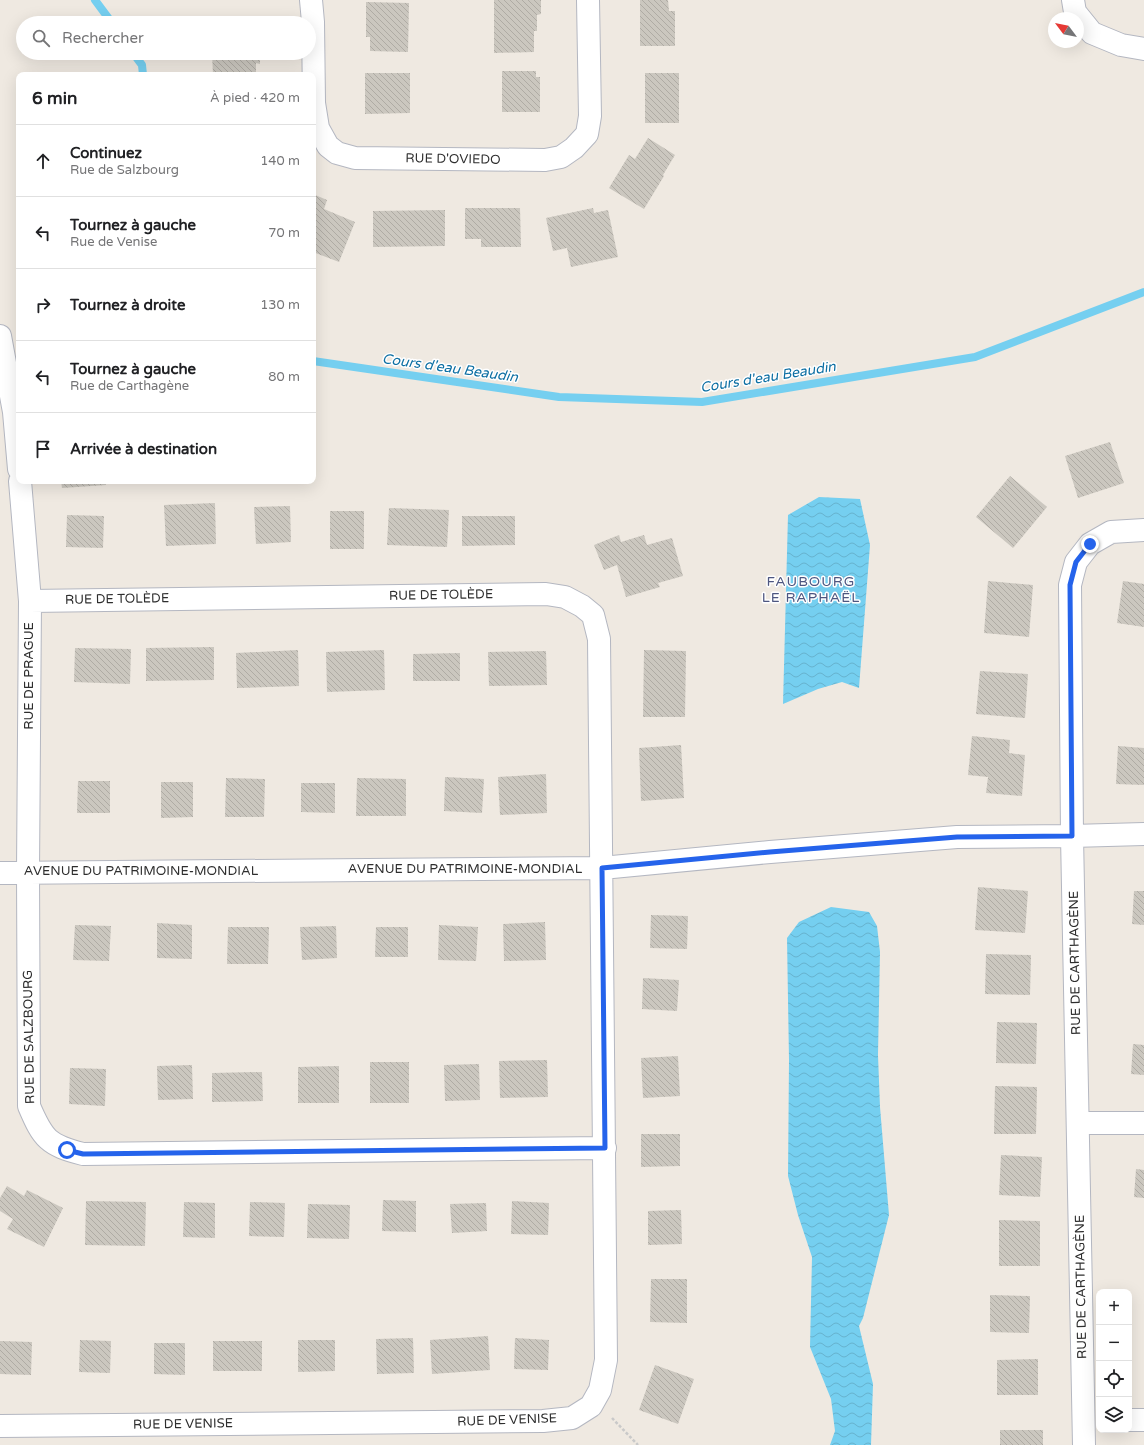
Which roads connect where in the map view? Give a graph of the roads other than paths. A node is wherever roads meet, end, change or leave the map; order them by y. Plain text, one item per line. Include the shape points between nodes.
1 (311, 0) edge
2 (588, 0) edge
3 (1072, 0) edge
4 (312, 16) edge
5 (1144, 49) edge
6 (313, 60) edge
7 (314, 72) edge
8 (316, 116) edge
9 (0, 336) edge
10 (16, 435) edge
11 (20, 484) edge
12 (1144, 530) edge
13 (30, 600) junction
14 (1144, 834) edge
15 (1072, 836) junction
16 (602, 868) junction
17 (28, 872) junction
18 (0, 873) edge
19 (1078, 1123) junction
20 (1144, 1123) edge
21 (605, 1148) junction
22 (1132, 1420) edge
23 (1144, 1420) edge
24 (1091, 1421) edge
25 (0, 1426) edge
26 (1084, 1445) edge

1 - 4 street, RUE D'OVIEDO
2 - 8 street, RUE D'OVIEDO via 590,116 587,134 574,148 561,156 545,160 355,158 337,153 328,146 318,128
3 - 5 street via 1075,12 1092,33 1121,45
6 - 7 street, RUE D'OVIEDO
9 - 10 street
11 - 13 street, RUE DE PRAGUE
12 - 15 street, RUE DE CARTHAGÈNE via 1111,532 1090,544 1076,562 1070,585
13 - 16 street, RUE DE TOLÈDE via 546,594 565,597 593,615 599,639
13 - 17 street, RUE DE PRAGUE
14 - 15 street, AVENUE DU PATRIMOINE-MONDIAL
15 - 16 street, AVENUE DU PATRIMOINE-MONDIAL via 942,838
15 - 19 street, RUE DE CARTHAGÈNE
16 - 17 street, AVENUE DU PATRIMOINE-MONDIAL
16 - 21 street, RUE DE VENISE
17 - 18 street, AVENUE DU PATRIMOINE-MONDIAL
17 - 21 street, RUE DE SALZBOURG via 29,1106 38,1128 52,1143 83,1154
19 - 20 street
19 - 24 street, RUE DE CARTHAGÈNE
21 - 25 street, RUE DE VENISE via 606,1360 600,1390 591,1406 572,1418 543,1421
22 - 23 street
24 - 26 street, RUE DE CARTHAGÈNE

